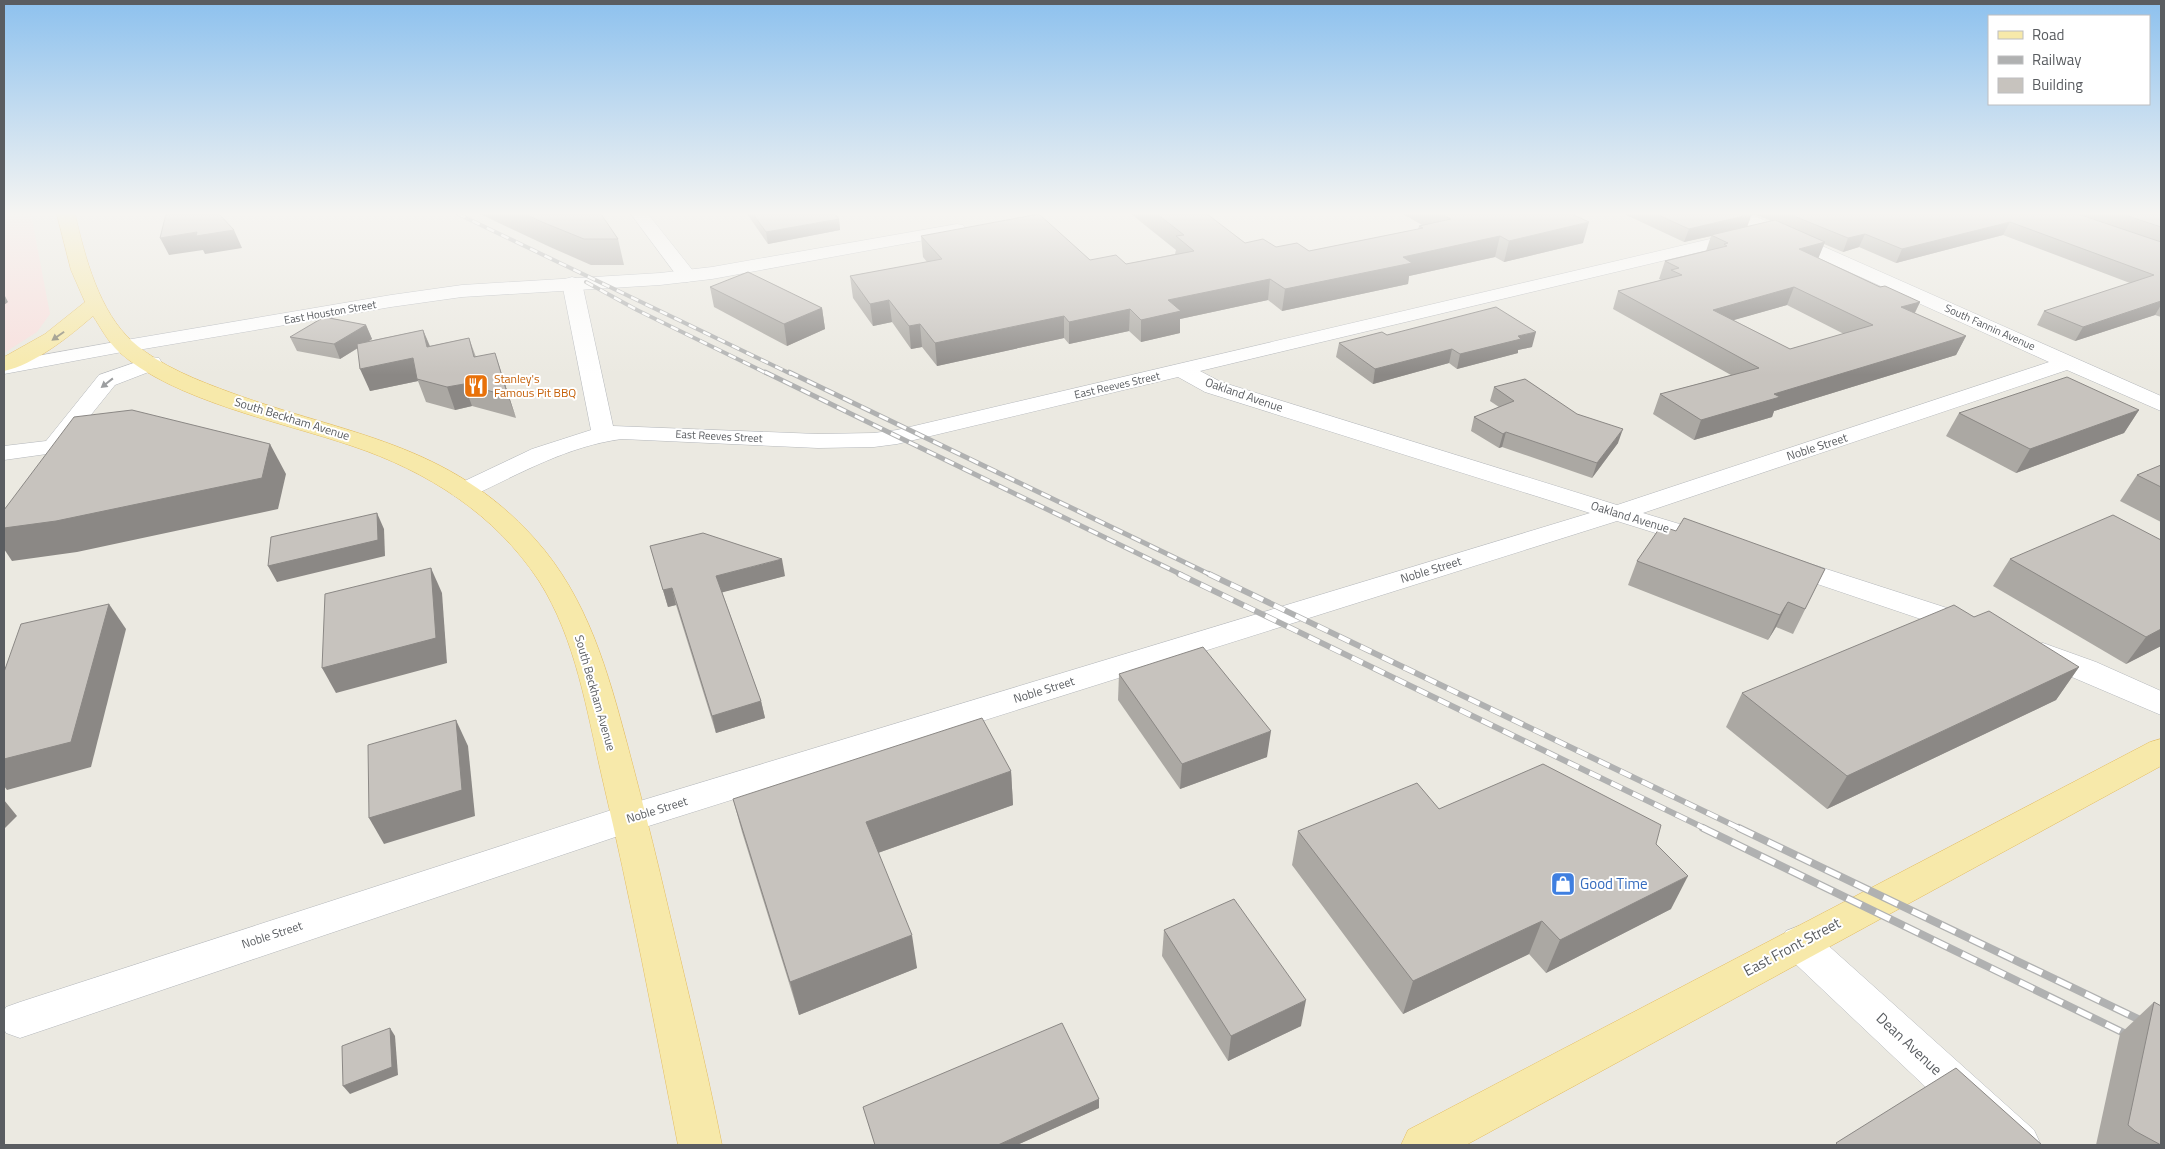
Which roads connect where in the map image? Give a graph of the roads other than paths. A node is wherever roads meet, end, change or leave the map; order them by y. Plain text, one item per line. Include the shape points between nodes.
1 (78, 268) edge
2 (681, 268) edge
3 (746, 268) edge
4 (1613, 268) edge
5 (1857, 268) edge
6 (687, 276) junction
7 (572, 283) junction
8 (94, 304) junction
9 (126, 346) junction
10 (2069, 362) junction
11 (151, 363) junction
12 (4, 366) edge
13 (1181, 370) junction
14 (2161, 404) edge
15 (603, 433) junction
16 (4, 453) edge
17 (463, 491) junction
18 (1617, 513) junction
19 (1720, 545) edge
20 (1758, 556) edge
21 (1992, 633) edge
22 (2025, 645) edge
23 (2161, 704) edge
24 (2161, 751) edge
25 (630, 818) junction
26 (1799, 943) junction
27 (20, 1020) dead end
28 (700, 1145) edge
29 (1423, 1145) edge
30 (2019, 1145) edge

1 - 8 main road, South Beckham Avenue
2 - 6 street
3 - 6 street, East Houston Street
4 - 13 street, East Reeves Street
5 - 10 street, South Fannin Avenue
6 - 7 street, East Houston Street
7 - 9 street, East Houston Street via 423,296
7 - 15 street
8 - 9 main road, South Beckham Avenue
8 -> 12 main road via 46,344
9 - 11 main road, South Beckham Avenue
9 - 12 street, East Houston Street
10 - 14 street, South Fannin Avenue
10 - 18 street, Noble Street
11 -> 16 street via 107,380 51,458
11 - 17 main road, South Beckham Avenue via 225,398 408,458
13 - 15 street, East Reeves Street via 874,440
13 - 18 street, Oakland Avenue via 1213,386
15 - 17 street, East Reeves Street via 554,449
17 - 25 main road, South Beckham Avenue via 496,515 538,560 571,614 586,652
18 - 19 street, Oakland Avenue
18 - 25 street, Noble Street
20 - 21 street
22 - 23 street
24 - 26 main road, East Front Street
25 - 27 street, Noble Street
25 - 28 main road, South Beckham Avenue
26 - 29 main road, East Front Street
26 - 30 street, Dean Avenue

